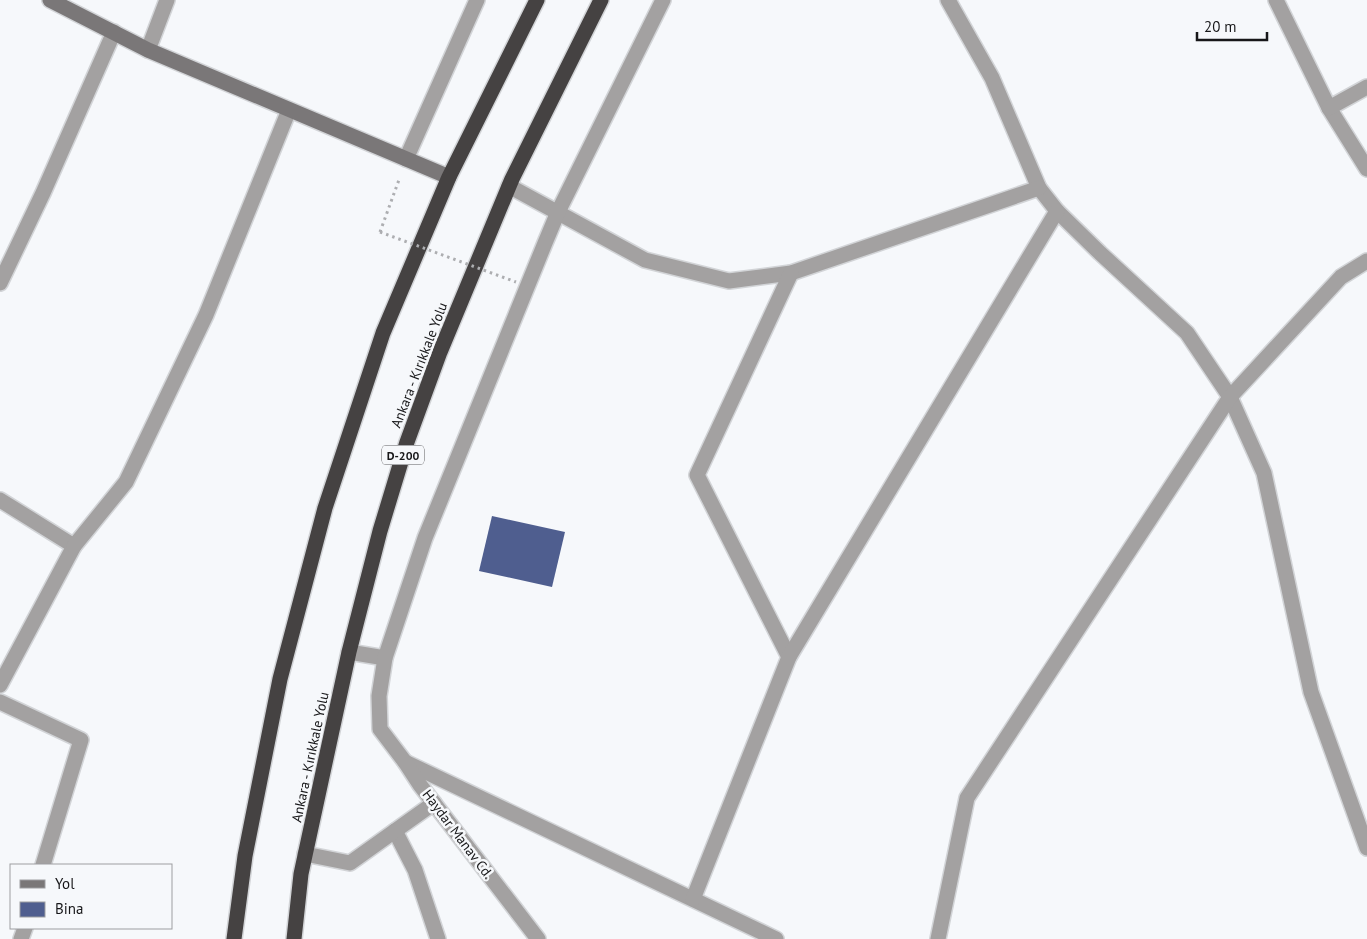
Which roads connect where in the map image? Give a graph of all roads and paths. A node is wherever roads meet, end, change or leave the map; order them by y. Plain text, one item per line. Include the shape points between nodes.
1 (50, 0) edge
2 (167, 0) edge
3 (477, 0) edge
4 (537, 0) edge
5 (601, 0) edge
6 (663, 0) edge
7 (948, 0) edge
8 (1276, 0) edge
9 (114, 32) junction
10 (148, 50) junction
11 (1367, 87) edge
12 (1329, 108) junction
13 (289, 110) junction
14 (406, 159) junction
15 (1367, 168) edge
16 (449, 177) junction
17 (400, 178) dead end
18 (509, 186) junction
19 (1039, 188) junction
20 (1058, 211) junction
21 (558, 212) junction
22 (1367, 261) edge
23 (791, 273) junction
24 (516, 282) dead end
25 (0, 283) edge
26 (1230, 397) junction
27 (0, 500) edge
28 (74, 546) junction
29 (349, 652) junction
30 (789, 656) junction
31 (385, 658) junction
32 (0, 685) edge
33 (0, 702) edge
34 (405, 762) junction
35 (434, 803) junction
36 (395, 831) junction
37 (1367, 848) edge
38 (305, 854) junction
39 (43, 864) edge
40 (693, 899) junction
41 (234, 939) edge
42 (294, 939) edge
43 (438, 939) edge
44 (538, 939) edge
45 (776, 939) edge
46 (938, 939) edge

1 - 9 street
2 - 10 street
3 - 14 street
4 - 16 highway
5 - 18 highway, Ankara - Kırıkkale Yolu / D-200
6 - 21 street
7 - 19 street via 992,78
8 - 12 street
9 - 10 street
9 - 25 street via 44,193
10 - 13 street
11 - 12 street
12 - 15 street
13 - 14 street
13 - 28 street via 206,315 126,482
14 - 16 street
16 - 41 highway via 383,333 325,508 280,679 245,856
17 - 24 path, bridge via 380,232
18 - 21 street
18 - 29 highway, Ankara - Kırıkkale Yolu / D-200 via 440,352 407,442
19 - 20 street
19 - 23 street
20 - 26 street via 1187,333
20 - 30 street
21 - 23 street via 645,260 729,281
21 - 31 street via 425,538
22 - 26 street via 1341,277
23 - 30 street via 697,475
26 - 37 street via 1264,473 1311,692
26 - 46 street via 967,798
27 - 28 street
28 - 32 street
29 - 31 street
29 - 38 highway, Ankara - Kırıkkale Yolu / D-200
30 - 40 street
31 - 34 street, Haydar Manav Cd. via 379,696 380,729
33 - 39 street via 81,740
34 - 35 street, Haydar Manav Cd.
34 - 40 street
35 - 36 street
35 - 44 street, Haydar Manav Cd.
36 - 38 street via 350,863
36 - 43 street via 415,870
38 - 42 highway, Ankara - Kırıkkale Yolu / D-200
40 - 45 street

